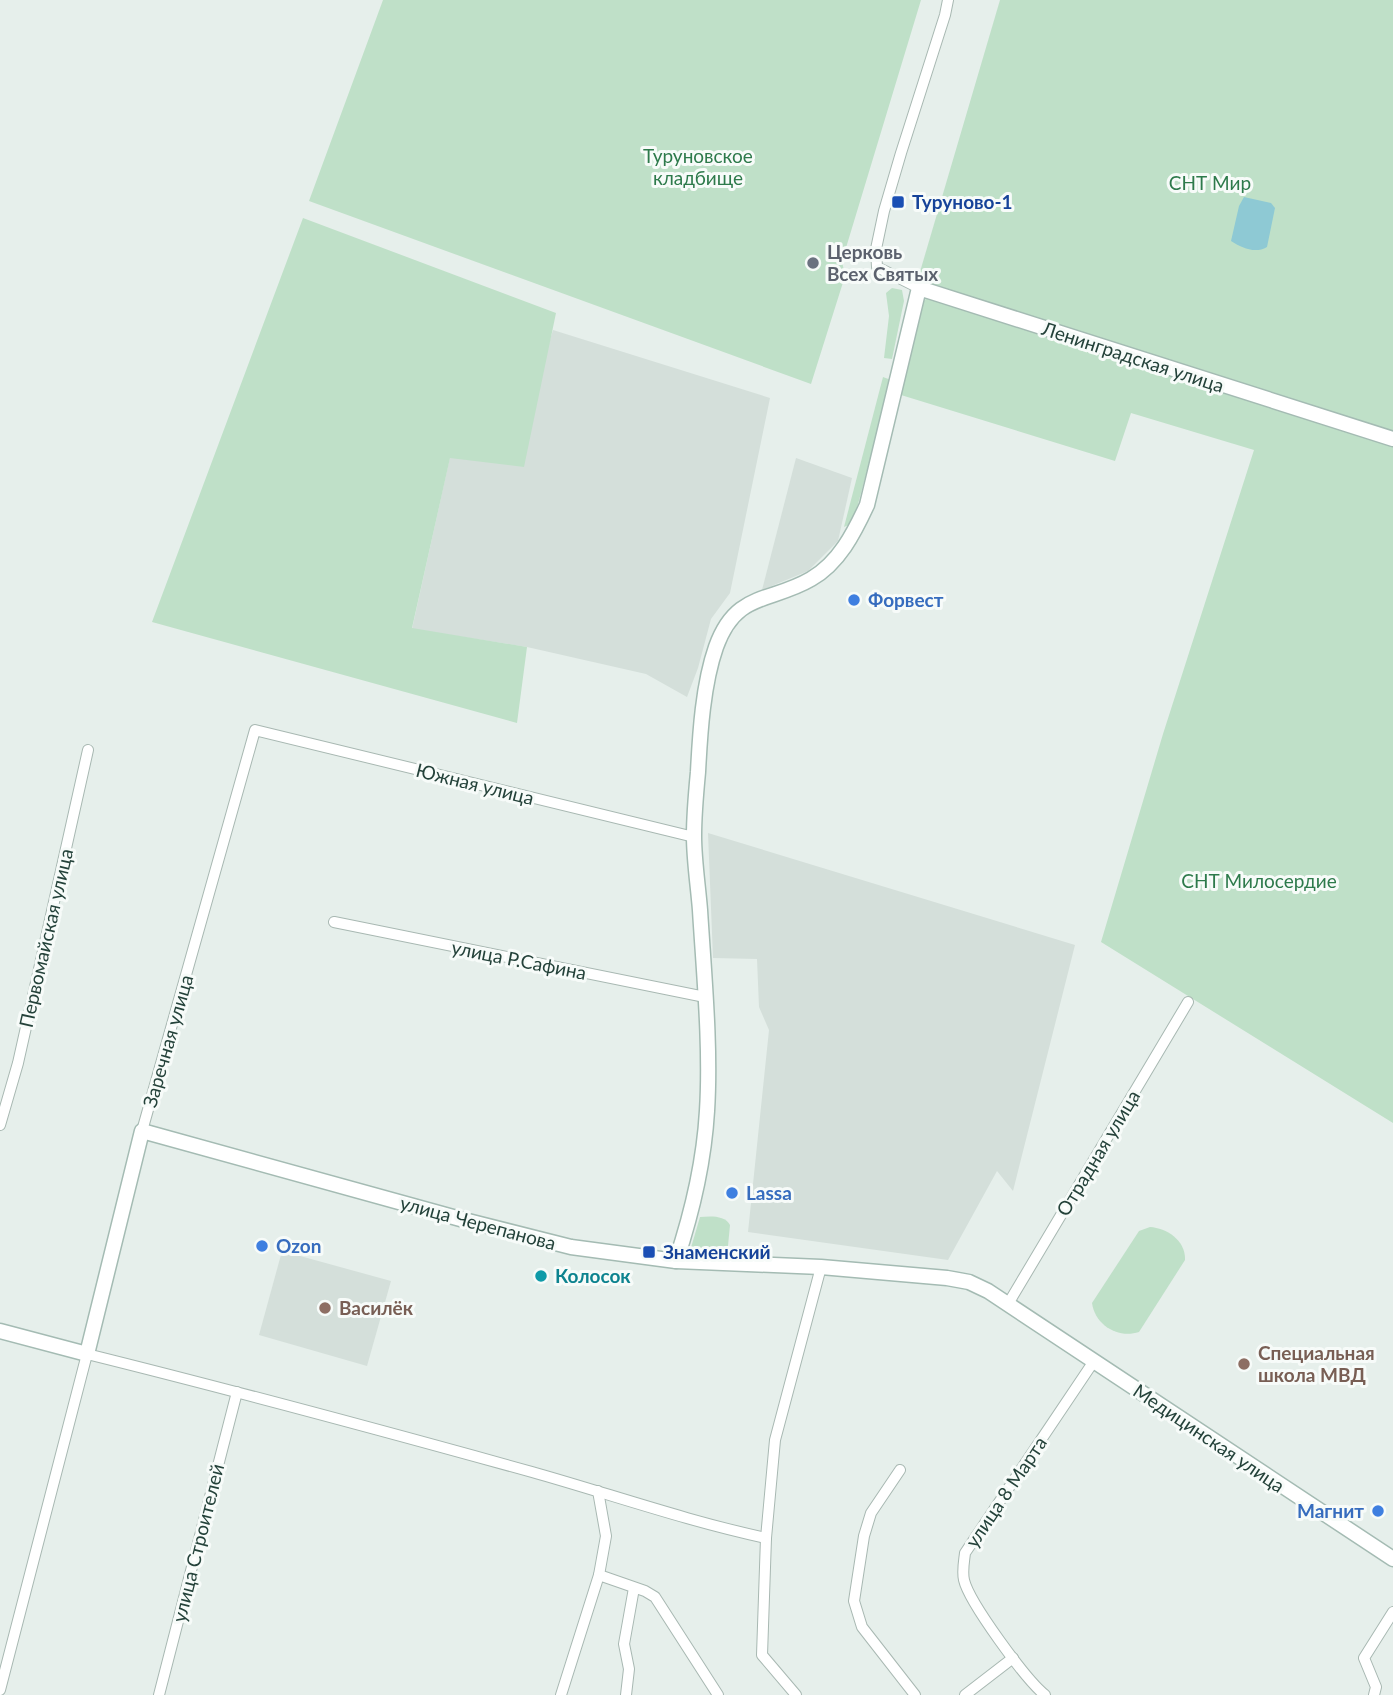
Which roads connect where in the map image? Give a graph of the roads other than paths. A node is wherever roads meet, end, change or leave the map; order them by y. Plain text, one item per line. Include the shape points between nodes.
1 (948, 0) edge
2 (919, 288) junction
3 (1393, 439) edge
4 (256, 730) joint
5 (88, 750) dead end
6 (694, 838) junction
7 (334, 922) dead end
8 (705, 997) junction
9 (1188, 1002) dead end
10 (0, 1125) edge
11 (142, 1131) junction
12 (676, 1261) junction
13 (821, 1266) junction
14 (1009, 1304) junction
15 (0, 1331) edge
16 (1061, 1339) joint
17 (87, 1354) junction
18 (1094, 1361) junction
19 (237, 1392) junction
20 (900, 1470) dead end
21 (598, 1491) junction
22 (766, 1538) junction
23 (1393, 1559) edge
24 (599, 1575) junction
25 (634, 1588) junction
26 (1393, 1612) edge
27 (1013, 1658) junction
28 (0, 1691) edge
29 (10, 1695) edge
30 (159, 1695) edge
31 (561, 1695) edge
32 (626, 1695) edge
33 (718, 1695) edge
34 (796, 1695) edge
35 (915, 1695) edge
36 (965, 1695) edge
37 (1045, 1695) edge
38 (1374, 1695) edge

1 - 2 street, Ленинградская улица via 876,249 877,267
2 - 3 main road, Ленинградская улица
2 - 6 main road via 867,505 855,531 826,568 809,580 753,601 738,611 721,634 712,660 700,739
4 - 6 street, Южная улица
4 - 11 street, Заречная улица
5 - 10 street, Первомайская улица
6 - 8 main road
7 - 8 street, улица Р.Сафина
8 - 12 main road via 708,1093 704,1144
9 - 14 street, Отрадная улица
11 - 12 main road, улица Черепанова via 571,1247
11 - 17 main road, Заречная улица
12 - 13 main road, улица Черепанова
13 - 14 main road, улица Черепанова via 958,1279
13 - 22 street via 775,1440
14 - 16 main road, улица Черепанова
15 - 17 main road
16 - 18 main road, Медицинская улица
17 - 19 street
17 - 28 street, Заречная улица
18 - 23 main road, Медицинская улица
18 - 27 street, улица 8 Марта via 965,1553 964,1580 971,1597
19 - 21 street
19 - 30 street, улица Строителей
20 - 35 street via 870,1513 854,1601 862,1627
21 - 22 street
21 - 24 street via 606,1536
22 - 34 street via 762,1655
24 - 25 street
24 - 31 street
25 - 32 street via 624,1644 629,1669
25 - 33 street via 655,1597
26 - 38 street via 1364,1658 1376,1687
27 - 36 street
27 - 37 street, улица 8 Марта
28 - 29 street

